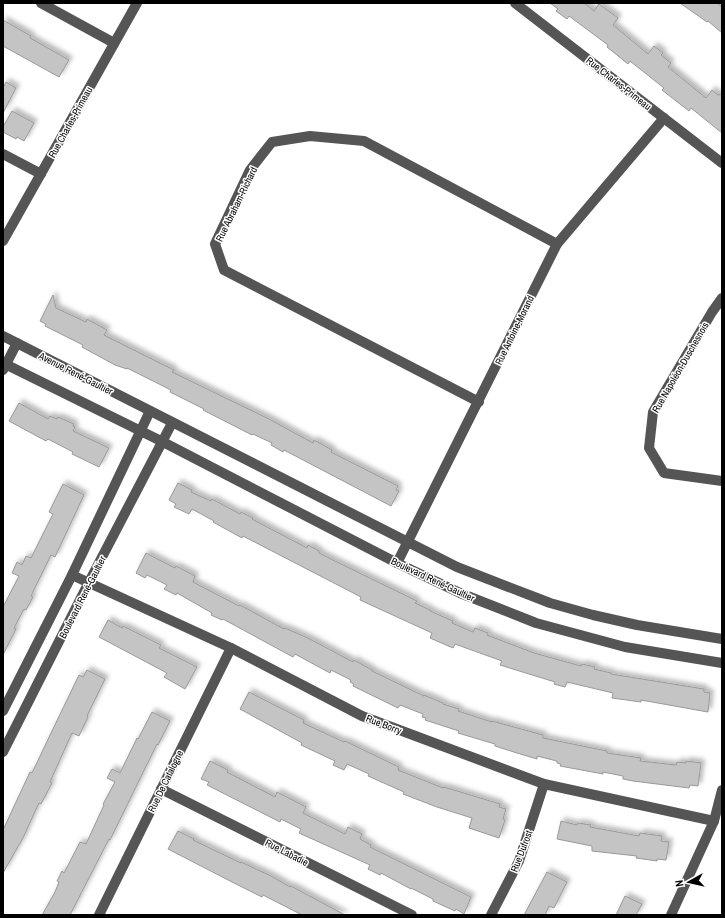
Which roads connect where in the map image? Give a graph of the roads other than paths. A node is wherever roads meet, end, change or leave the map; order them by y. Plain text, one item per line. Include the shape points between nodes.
1 (41, 3) edge
2 (137, 3) edge
3 (515, 3) edge
4 (114, 43) junction
5 (664, 118) junction
6 (3, 154) edge
7 (722, 163) edge
8 (41, 174) junction
9 (3, 241) edge
10 (557, 244) junction
11 (722, 298) edge
12 (3, 336) edge
13 (17, 343) junction
14 (4, 366) edge
15 (479, 402) junction
16 (150, 411) junction
17 (172, 423) junction
18 (140, 431) junction
19 (163, 442) junction
20 (722, 481) edge
21 (408, 543) junction
22 (398, 563) junction
23 (72, 574) junction
24 (89, 582) junction
25 (722, 639) edge
26 (231, 648) junction
27 (722, 663) edge
28 (3, 711) edge
29 (3, 752) edge
30 (544, 784) junction
31 (161, 789) junction
32 (722, 790) edge
33 (714, 821) junction
34 (99, 915) edge
35 (412, 915) edge
36 (491, 915) edge
37 (671, 915) edge

1 - 4 street
2 - 4 street, Rue Charles-Primeau
3 - 5 street, Rue Charles-Primeau
4 - 8 street, Rue Charles-Primeau
5 - 7 street, Rue Charles-Primeau
5 - 10 street, Rue Antoine-Morand
6 - 8 street
8 - 9 street, Rue Charles-Primeau
10 - 15 street, Rue Antoine-Morand
10 - 15 street, Rue Abraham-Richard via 364,141 310,136 272,142 250,170 216,244 224,270
11 - 20 street, Rue Napoléon-Duschesnois via 653,412 649,448 664,473
12 - 13 street, Avenue René-Gaultier
13 - 14 street
13 - 16 street, Avenue René-Gaultier
14 - 18 street
15 - 21 street, Rue Antoine-Morand
16 - 17 street, Boulevard René-Gaultier
16 - 18 street, Boulevard René-Gaultier
17 - 19 street, Boulevard René-Gaultier
17 - 21 street, Boulevard René-Gaultier
18 - 19 street, Boulevard René-Gaultier
18 - 23 street, Boulevard René-Gaultier
19 - 22 street, Boulevard René-Gaultier
19 - 24 street, Boulevard René-Gaultier
21 - 22 street, Rue Antoine-Morand
21 - 25 street, Boulevard René-Gaultier via 457,567 550,603 637,625
22 - 27 street, Boulevard René-Gaultier via 460,593 536,623 625,647
23 - 24 street, Rue Borry
23 - 28 street, Boulevard René-Gaultier
24 - 26 street, Rue Borry
24 - 29 street, Boulevard René-Gaultier
26 - 30 street, Rue Borry via 362,716
26 - 31 street, Rue De Catalogne
30 - 33 street, Rue Borry
30 - 36 street, Rue Dufrost via 519,861
31 - 34 street, Rue De Catalogne
31 - 35 street, Rue Labadie
32 - 33 street
33 - 37 street

